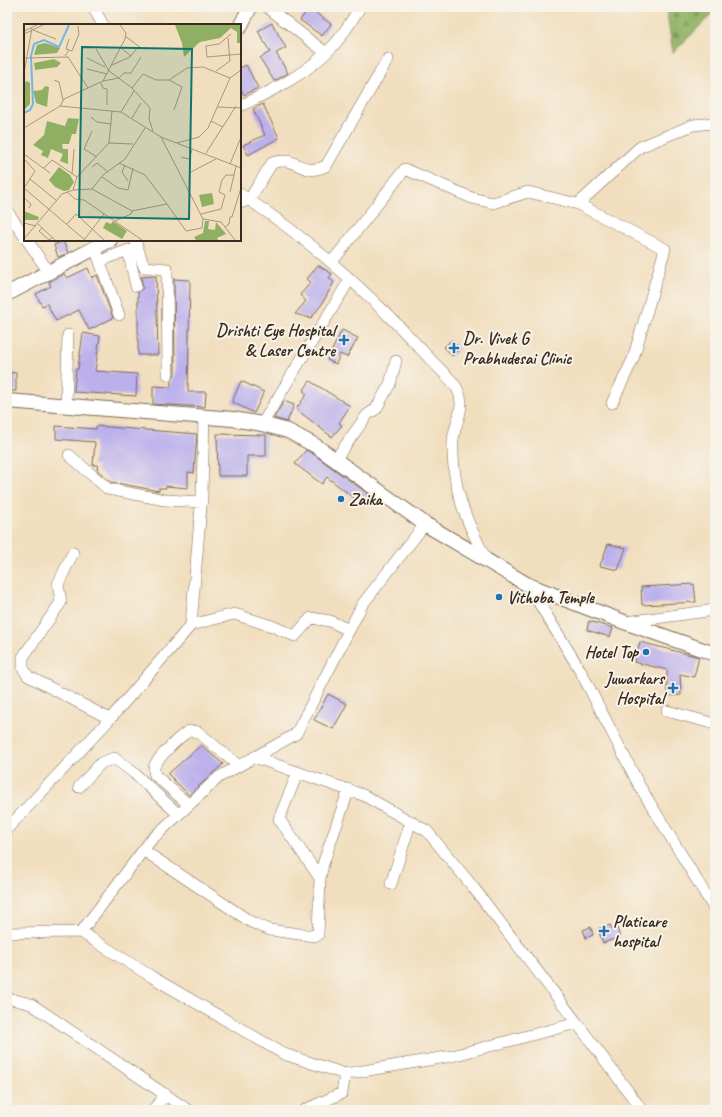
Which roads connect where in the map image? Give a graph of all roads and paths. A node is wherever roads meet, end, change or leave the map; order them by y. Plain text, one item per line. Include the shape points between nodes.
1 (93, 7) edge
2 (250, 7) edge
3 (267, 7) edge
4 (360, 7) edge
5 (102, 24) edge
6 (241, 25) edge
7 (326, 53) junction
8 (388, 59) dead end
9 (241, 105) edge
10 (715, 123) edge
11 (243, 199) edge
12 (578, 204) junction
13 (7, 211) edge
14 (24, 236) edge
15 (28, 241) edge
16 (108, 241) edge
17 (135, 241) edge
18 (95, 248) junction
19 (100, 261) junction
20 (332, 262) junction
21 (48, 271) junction
22 (350, 279) junction
23 (136, 286) dead end
24 (7, 294) edge
25 (119, 315) dead end
26 (68, 335) dead end
27 (396, 361) dead end
28 (168, 374) dead end
29 (7, 401) edge
30 (612, 402) dead end
31 (66, 406) junction
32 (204, 418) junction
33 (262, 424) junction
34 (69, 455) dead end
35 (335, 460) junction
36 (202, 502) junction
37 (425, 524) junction
38 (73, 553) dead end
39 (487, 561) junction
40 (528, 585) junction
41 (715, 610) edge
42 (624, 622) junction
43 (191, 625) junction
44 (349, 630) junction
45 (715, 654) edge
46 (667, 711) dead end
47 (110, 719) junction
48 (715, 724) edge
49 (254, 757) junction
50 (239, 766) junction
51 (298, 772) junction
52 (79, 787) dead end
53 (349, 789) junction
54 (189, 805) junction
55 (178, 814) junction
56 (411, 820) junction
57 (7, 829) edge
58 (143, 850) junction
59 (320, 878) junction
60 (391, 884) dead end
61 (715, 910) edge
62 (82, 932) junction
63 (7, 933) edge
64 (7, 998) edge
65 (578, 1023) junction
66 (345, 1074) junction
67 (166, 1094) junction
68 (153, 1110) edge
69 (188, 1110) edge
70 (305, 1110) edge
71 (642, 1110) edge

1 - 5 street
2 - 6 main road
3 - 7 street
4 - 7 street
7 - 9 street via 294,77
8 - 11 street via 326,166 318,170 308,170 289,161 272,163
10 - 12 street via 693,125 640,148
11 - 20 street
12 - 20 street via 528,192 493,203 472,198 405,169
12 - 30 street via 665,249 633,359
13 - 14 street
15 - 21 street
16 - 18 main road
17 - 28 street via 144,267 167,269
18 - 19 street
18 - 21 main road
19 - 23 street via 128,250
19 - 25 street
20 - 22 street
21 - 24 main road
22 - 33 street
22 - 39 street via 398,325 458,389 461,405 453,437 452,462 457,492
26 - 31 street
27 - 35 street via 390,384 376,409 367,415
29 - 31 main road
31 - 32 main road
32 - 33 main road
32 - 36 street
33 - 35 main road via 288,431
34 - 36 street via 108,489 165,500
35 - 37 main road
36 - 43 street
37 - 39 main road
37 - 44 street via 362,605
38 - 47 street via 58,584 61,602 23,657 23,668 28,676
39 - 40 main road
40 - 42 main road
40 - 61 street via 580,670 639,785
41 - 42 street
42 - 45 main road
43 - 44 street via 234,614 295,636 310,618 330,620
43 - 47 street
44 - 49 street via 296,734
46 - 48 street
47 - 57 street
49 - 50 street
49 - 51 street
50 - 54 street via 219,777
50 - 54 street via 198,732 186,732 155,765 154,771 155,775
51 - 53 street
51 - 59 street via 280,819
52 - 55 street via 101,763 114,758
53 - 56 street
53 - 59 street
54 - 55 street
55 - 58 street
56 - 60 street
56 - 65 street via 433,836
58 - 59 street via 251,922 270,930 318,935
58 - 62 street
62 - 63 street
62 - 66 street via 284,1054
64 - 67 street via 30,1004
65 - 66 street via 452,1056
65 - 71 street
66 - 70 street via 342,1093
67 - 68 street
67 - 69 street

